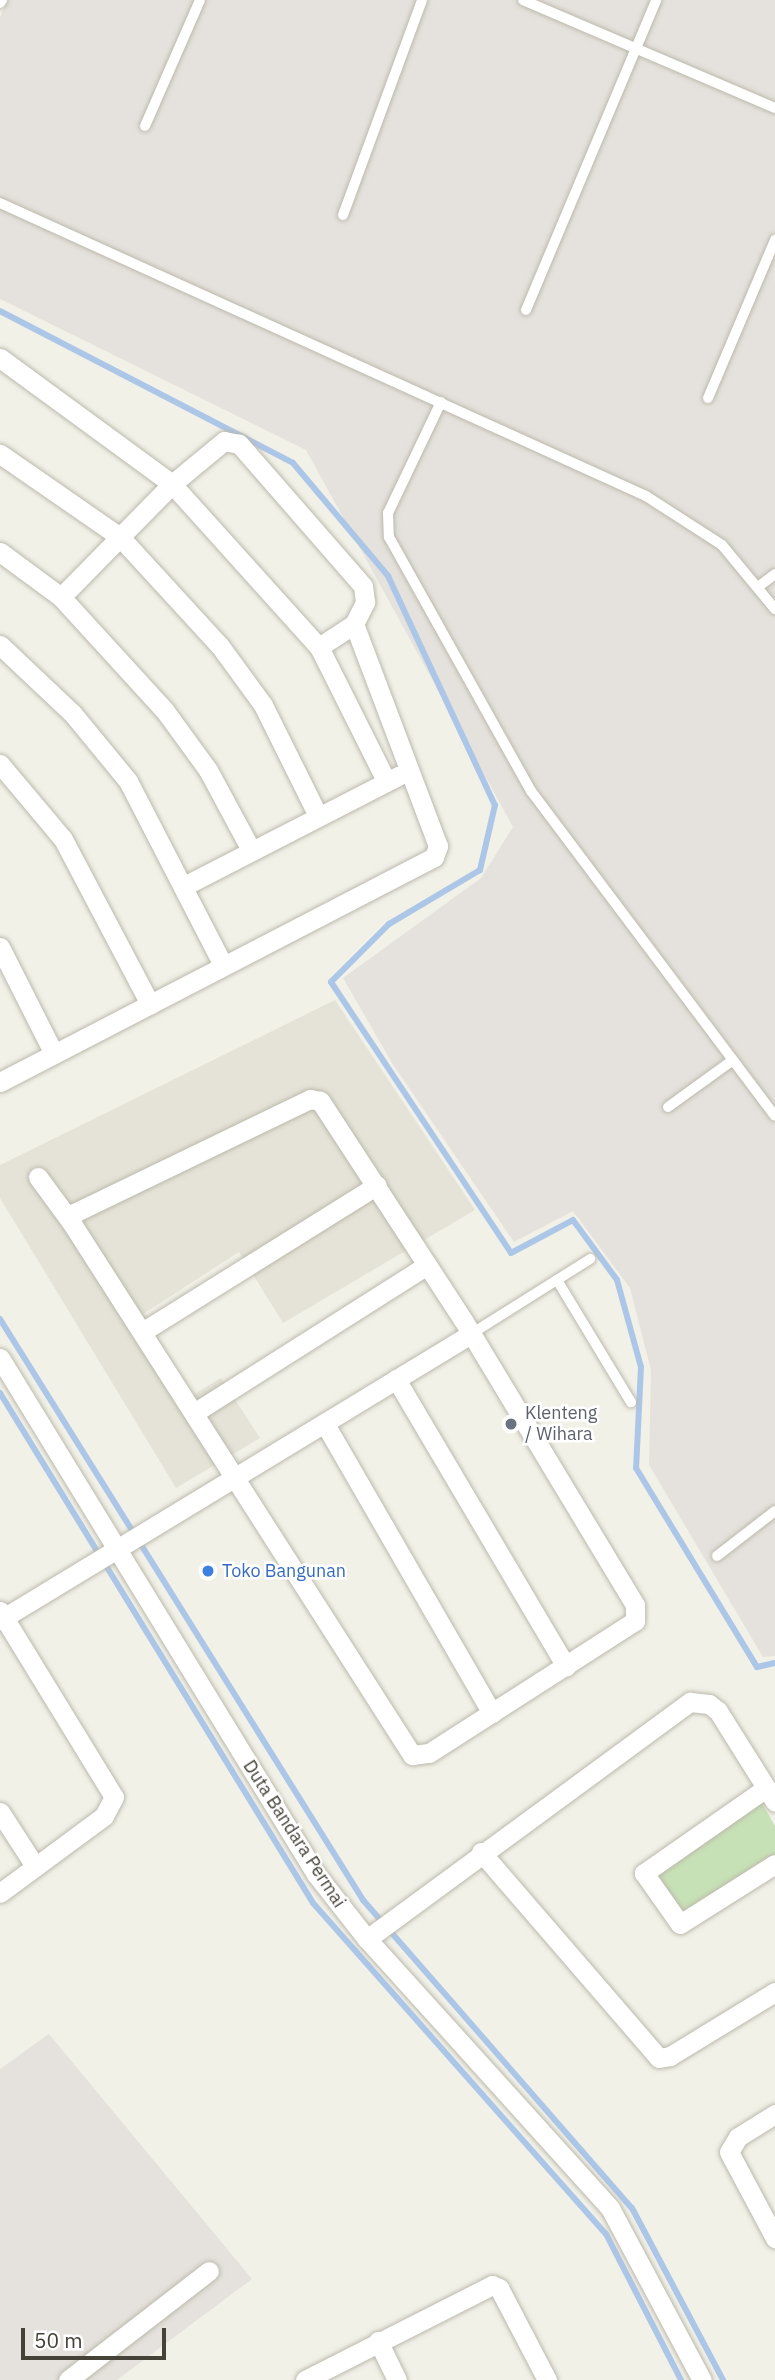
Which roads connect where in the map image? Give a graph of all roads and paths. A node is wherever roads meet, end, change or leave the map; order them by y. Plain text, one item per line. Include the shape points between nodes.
1 (200, 0) edge
2 (422, 0) edge
3 (523, 0) edge
4 (656, 0) edge
5 (635, 48) junction
6 (775, 108) edge
7 (145, 126) dead end
8 (0, 203) edge
9 (343, 215) dead end
10 (775, 240) edge
11 (526, 310) dead end
12 (0, 358) edge
13 (708, 398) dead end
14 (442, 402) junction
15 (0, 454) edge
16 (172, 484) junction
17 (120, 537) junction
18 (0, 552) edge
19 (775, 575) edge
20 (758, 587) junction
21 (61, 597) junction
22 (775, 609) edge
23 (354, 624) junction
24 (319, 647) junction
25 (3, 653) edge
26 (0, 764) edge
27 (410, 771) junction
28 (386, 781) junction
29 (318, 816) junction
30 (251, 850) junction
31 (184, 886) junction
32 (0, 947) edge
33 (223, 965) junction
34 (150, 1004) junction
35 (54, 1054) junction
36 (733, 1060) junction
37 (0, 1083) edge
38 (668, 1107) dead end
39 (775, 1116) edge
40 (38, 1177) dead end
41 (377, 1185) junction
42 (71, 1222) junction
43 (590, 1259) dead end
44 (428, 1265) junction
45 (557, 1280) junction
46 (142, 1332) junction
47 (471, 1334) junction
48 (0, 1358) edge
49 (396, 1379) junction
50 (631, 1402) dead end
51 (194, 1413) junction
52 (325, 1424) junction
53 (233, 1478) junction
54 (775, 1511) edge
55 (117, 1549) junction
56 (717, 1556) dead end
57 (1, 1616) edge
58 (566, 1666) junction
59 (492, 1713) junction
60 (770, 1795) edge
61 (0, 1812) edge
62 (481, 1852) junction
63 (775, 1864) edge
64 (35, 1866) junction
65 (0, 1892) edge
66 (373, 1935) junction
67 (775, 1992) edge
68 (775, 2115) edge
69 (775, 2238) edge
70 (209, 2271) dead end
71 (378, 2341) junction
72 (68, 2380) edge
73 (305, 2380) edge
74 (397, 2380) edge
75 (547, 2380) edge
76 (702, 2380) edge

1 - 7 lane
2 - 9 lane
3 - 5 lane
4 - 5 lane
5 - 6 lane
5 - 11 lane
8 - 14 lane
10 - 13 lane
12 - 16 street
14 - 20 lane via 687,519 722,545
14 - 36 lane via 388,513 389,537 531,791
15 - 17 street
16 - 17 street
16 - 23 street via 224,441 239,444 363,586 365,602
16 - 24 street
17 - 21 street
17 - 29 street via 220,646 262,705
18 - 21 street
19 - 20 lane
20 - 22 lane
21 - 30 street via 165,711 208,770
23 - 24 street
23 - 27 street
24 - 28 street
25 - 31 street via 73,714 128,781
26 - 34 street via 63,839
27 - 28 street
27 - 33 street via 438,846 435,857
28 - 29 street
29 - 30 street
30 - 31 street
31 - 33 street
32 - 35 street
33 - 34 street
34 - 35 street
35 - 37 street
36 - 38 lane
36 - 39 lane
40 - 42 street
41 - 42 street via 324,1105 310,1099 74,1213
41 - 44 street
41 - 46 street
42 - 46 street
43 - 45 lane
44 - 47 street
44 - 51 street
45 - 47 lane
45 - 50 lane
46 - 51 street
47 - 49 street
47 - 58 street via 637,1608 632,1623
48 - 55 street, Duta Bandara Permai
49 - 52 street
49 - 58 street
51 - 53 street
52 - 53 street
52 - 59 street
53 - 55 street
53 - 59 street via 412,1755 425,1755
54 - 56 lane
55 - 57 street
55 - 66 street, Duta Bandara Permai via 316,1874
57 - 64 street via 114,1797 104,1816
58 - 59 street
60 - 62 street via 718,1711 709,1704 690,1702
60 - 63 street via 644,1873 680,1924
61 - 64 street
62 - 66 street
62 - 67 street via 659,2058 670,2056
64 - 65 street
66 - 76 street, Duta Bandara Permai via 610,2207
68 - 69 street via 738,2137 729,2152
70 - 72 street
71 - 73 street
71 - 74 street
71 - 75 street via 492,2285 499,2288

